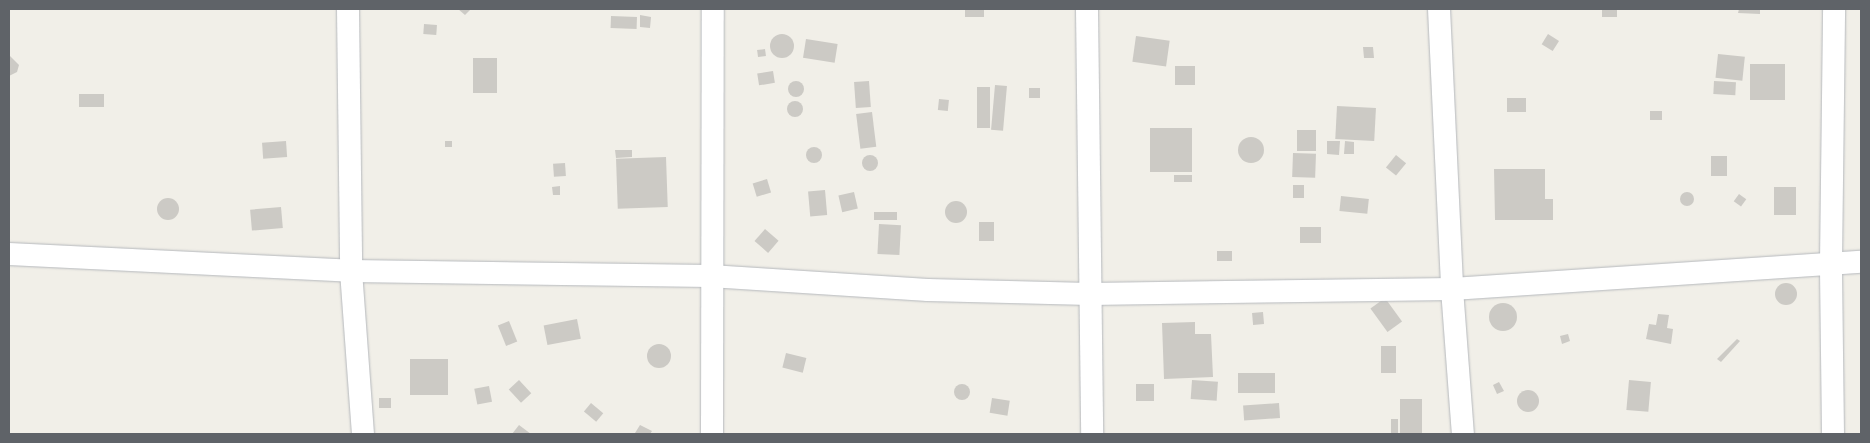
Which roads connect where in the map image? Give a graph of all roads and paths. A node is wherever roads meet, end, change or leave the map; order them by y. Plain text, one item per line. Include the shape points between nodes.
1 (348, 9) edge
2 (713, 9) edge
3 (1087, 9) edge
4 (1439, 9) edge
5 (1834, 9) edge
6 (9, 254) edge
7 (1831, 262) junction
8 (1861, 262) edge
9 (351, 271) junction
10 (710, 276) junction
11 (1452, 289) junction
12 (1090, 294) junction
13 (363, 434) edge
14 (712, 434) edge
15 (1092, 434) edge
16 (1462, 434) edge
17 (1833, 434) edge

1 - 9 street
2 - 10 street
3 - 12 street
4 - 11 street
5 - 7 street
6 - 9 street
7 - 8 street
7 - 11 street
7 - 17 street
9 - 10 street
9 - 13 street
10 - 12 street via 928,290
10 - 14 street
11 - 12 street
11 - 16 street
12 - 15 street

